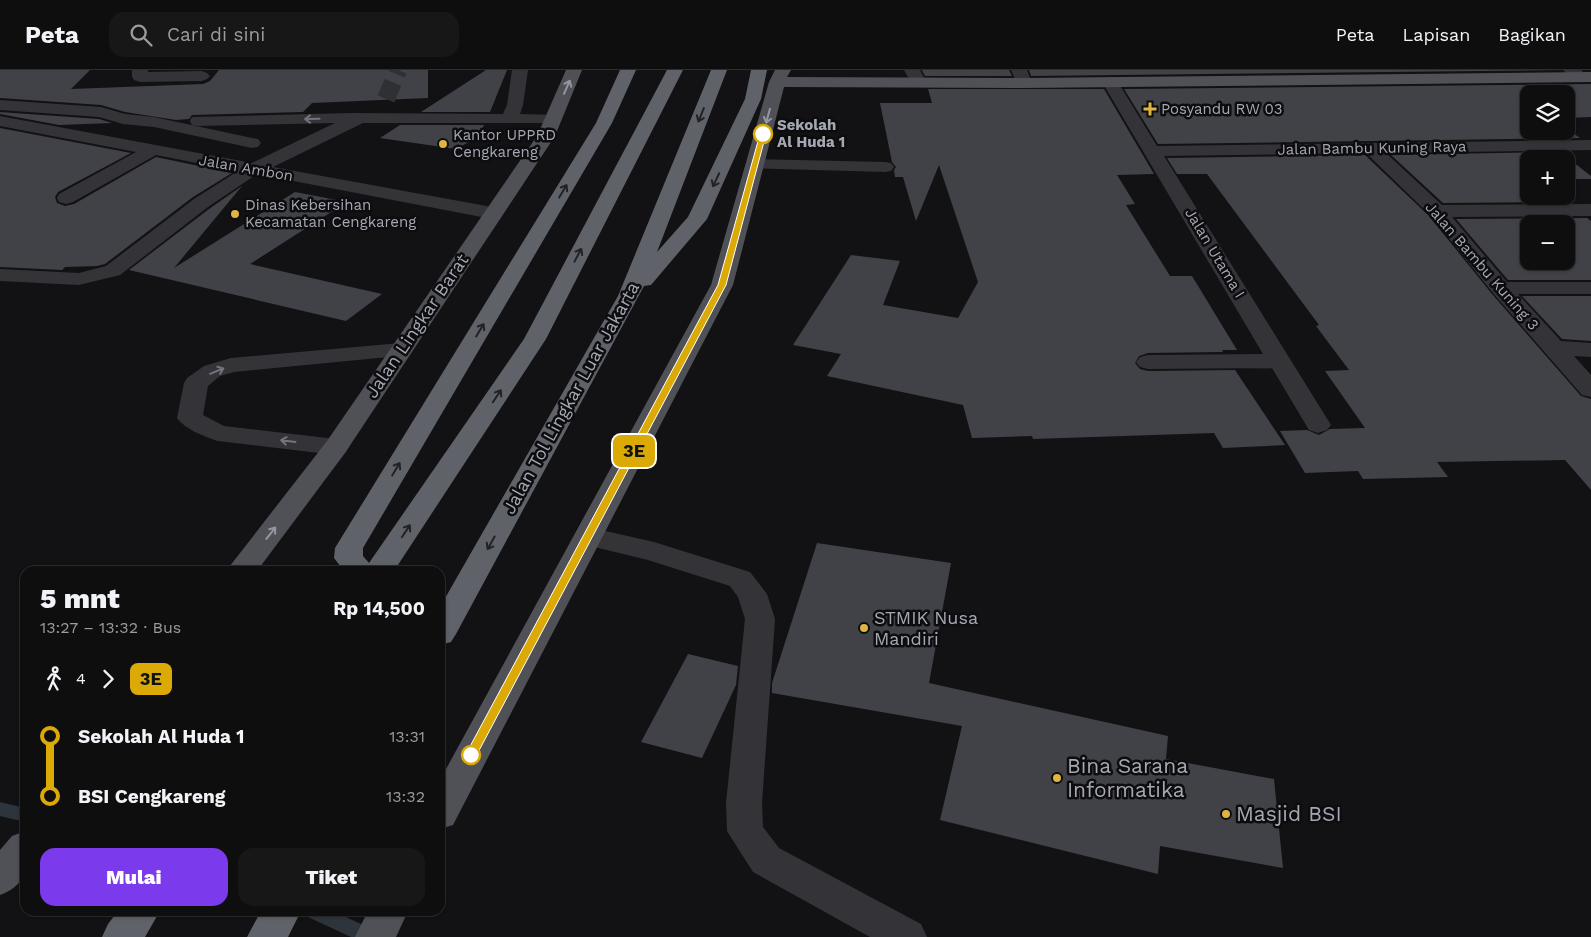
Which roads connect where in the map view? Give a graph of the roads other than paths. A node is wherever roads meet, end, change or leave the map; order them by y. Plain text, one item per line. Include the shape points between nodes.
1 (140, 70) edge
2 (520, 70) edge
3 (574, 70) edge
4 (628, 70) edge
5 (675, 70) edge
6 (719, 70) edge
7 (773, 74) edge
8 (1581, 75) edge
9 (202, 76) dead end
10 (915, 76) edge
11 (1022, 77) edge
12 (1110, 82) junction
13 (380, 104) tunnel mouth
14 (0, 105) edge
15 (360, 118) junction
16 (510, 118) junction
17 (553, 120) junction
18 (0, 122) edge
19 (154, 122) junction
20 (252, 143) dead end
21 (1591, 146) edge
22 (1369, 147) junction
23 (1152, 150) junction
24 (151, 151) junction
25 (755, 164) junction
26 (885, 168) dead end
27 (253, 169) junction
28 (66, 198) dead end
29 (1591, 210) edge
30 (1437, 211) junction
31 (492, 214) junction
32 (0, 275) edge
33 (1501, 288) junction
34 (1591, 288) edge
35 (629, 296) junction
36 (1553, 348) junction
37 (401, 350) junction
38 (1591, 350) edge
39 (1279, 361) junction
40 (1148, 362) dead end
41 (1591, 390) edge
42 (1318, 425) dead end
43 (336, 447) junction
44 (588, 536) junction
45 (245, 566) edge
46 (356, 566) edge
47 (382, 566) edge
48 (445, 625) edge
49 (445, 805) edge
50 (20, 853) edge
51 (0, 878) edge
52 (137, 916) edge
53 (279, 916) edge
54 (386, 916) edge
55 (122, 937) edge
56 (267, 937) edge
57 (375, 937) edge
58 (907, 937) edge

1 - 9 street via 140,77
2 - 16 street
17 -> 3 main road, Jalan Lingkar Barat
46 -> 4 highway via 349,558 349,548 604,124
47 -> 5 highway via 535,339
6 -> 35 highway, Jalan Tol Lingkar Luar Jakarta
7 - 10 main road
7 -> 25 main road
7 -> 35 highway via 754,99 697,219
8 - 12 main road
10 - 11 main road
11 - 12 main road
12 - 23 street, Jalan Utama I
13 - 15 street
14 - 19 street via 101,112 124,119
15 - 16 street
15 -> 19 street
15 - 27 street
16 - 17 street
17 - 31 main road, Jalan Lingkar Barat via 546,136
18 - 24 street, Jalan Ambon
19 - 20 street
21 - 22 street, Jalan Bambu Kuning Raya
22 - 23 street, Jalan Bambu Kuning Raya
22 - 30 street, Jalan Bambu Kuning 3
23 - 39 street, Jalan Utama I
24 - 27 street, Jalan Ambon
24 - 28 street
25 - 26 street
25 - 44 main road via 722,285
27 - 31 street, Jalan Ambon
27 - 32 street via 201,203 113,271 79,279
29 - 30 street
30 - 33 street, Jalan Bambu Kuning 3
31 - 37 main road, Jalan Lingkar Barat
33 - 34 street
33 - 36 street, Jalan Bambu Kuning 3
35 -> 48 highway, Jalan Tol Lingkar Luar Jakarta
36 - 38 street
36 - 41 street, Jalan Bambu Kuning 3
37 - 43 main road, Jalan Lingkar Barat
43 -> 37 street via 218,433 190,418 196,383 212,371 231,366
39 - 40 street
39 - 42 street, Jalan Utama I
45 -> 43 main road, Jalan Lingkar Barat
44 - 49 main road
44 - 58 street via 740,578 752,594 760,619 744,803 745,831 766,860
50 - 51 main road
52 - 55 highway
53 - 56 highway
54 - 57 main road

